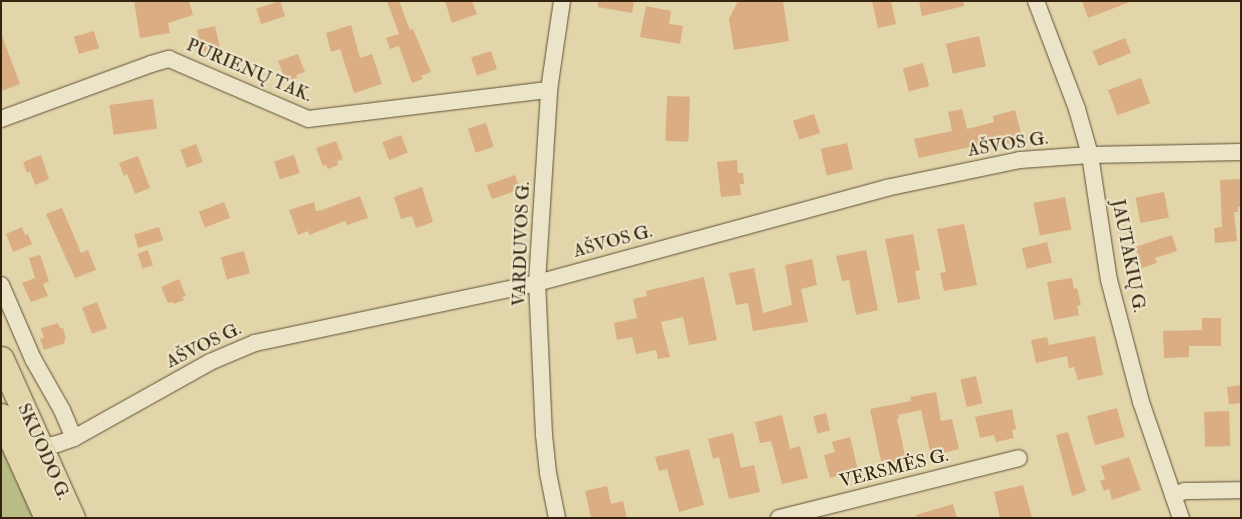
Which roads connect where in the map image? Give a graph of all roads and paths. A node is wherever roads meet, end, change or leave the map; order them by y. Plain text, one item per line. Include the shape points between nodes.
1 (562, 1) edge
2 (1036, 1) edge
3 (549, 90) junction
4 (1, 119) edge
5 (1241, 152) edge
6 (1090, 155) junction
7 (537, 283) junction
8 (1, 285) edge
9 (1, 359) edge
10 (1, 416) edge
11 (74, 438) junction
12 (29, 450) junction
13 (1019, 458) dead end
14 (1241, 490) edge
15 (1173, 495) junction
16 (47, 518) edge
17 (72, 518) edge
18 (557, 518) edge
19 (779, 518) edge
20 (1181, 518) edge

1 - 3 street, VARDUVOS G.
2 - 6 street, JAUTAKIŲ G. via 1077,109
3 - 4 street, PURIENŲ TAK. via 308,120 169,60
3 - 7 street, VARDUVOS G.
5 - 6 street, AŠVOS G.
6 - 7 street, AŠVOS G. via 1020,160 886,188
6 - 15 street, JAUTAKIŲ G. via 1109,280 1141,402
7 - 11 street, AŠVOS G. via 255,343 210,362
7 - 18 street, VARDUVOS G. via 544,435
8 - 11 street via 33,359
9 - 12 main road, SKUODO G.
10 - 12 main road, SKUODO G.
11 - 12 street, AŠVOS G.
12 - 16 main road, SKUODO G.
12 - 17 main road, SKUODO G.
13 - 19 street, VERSMĖS G.
14 - 15 street via 1185,491
15 - 20 street, JAUTAKIŲ G.

